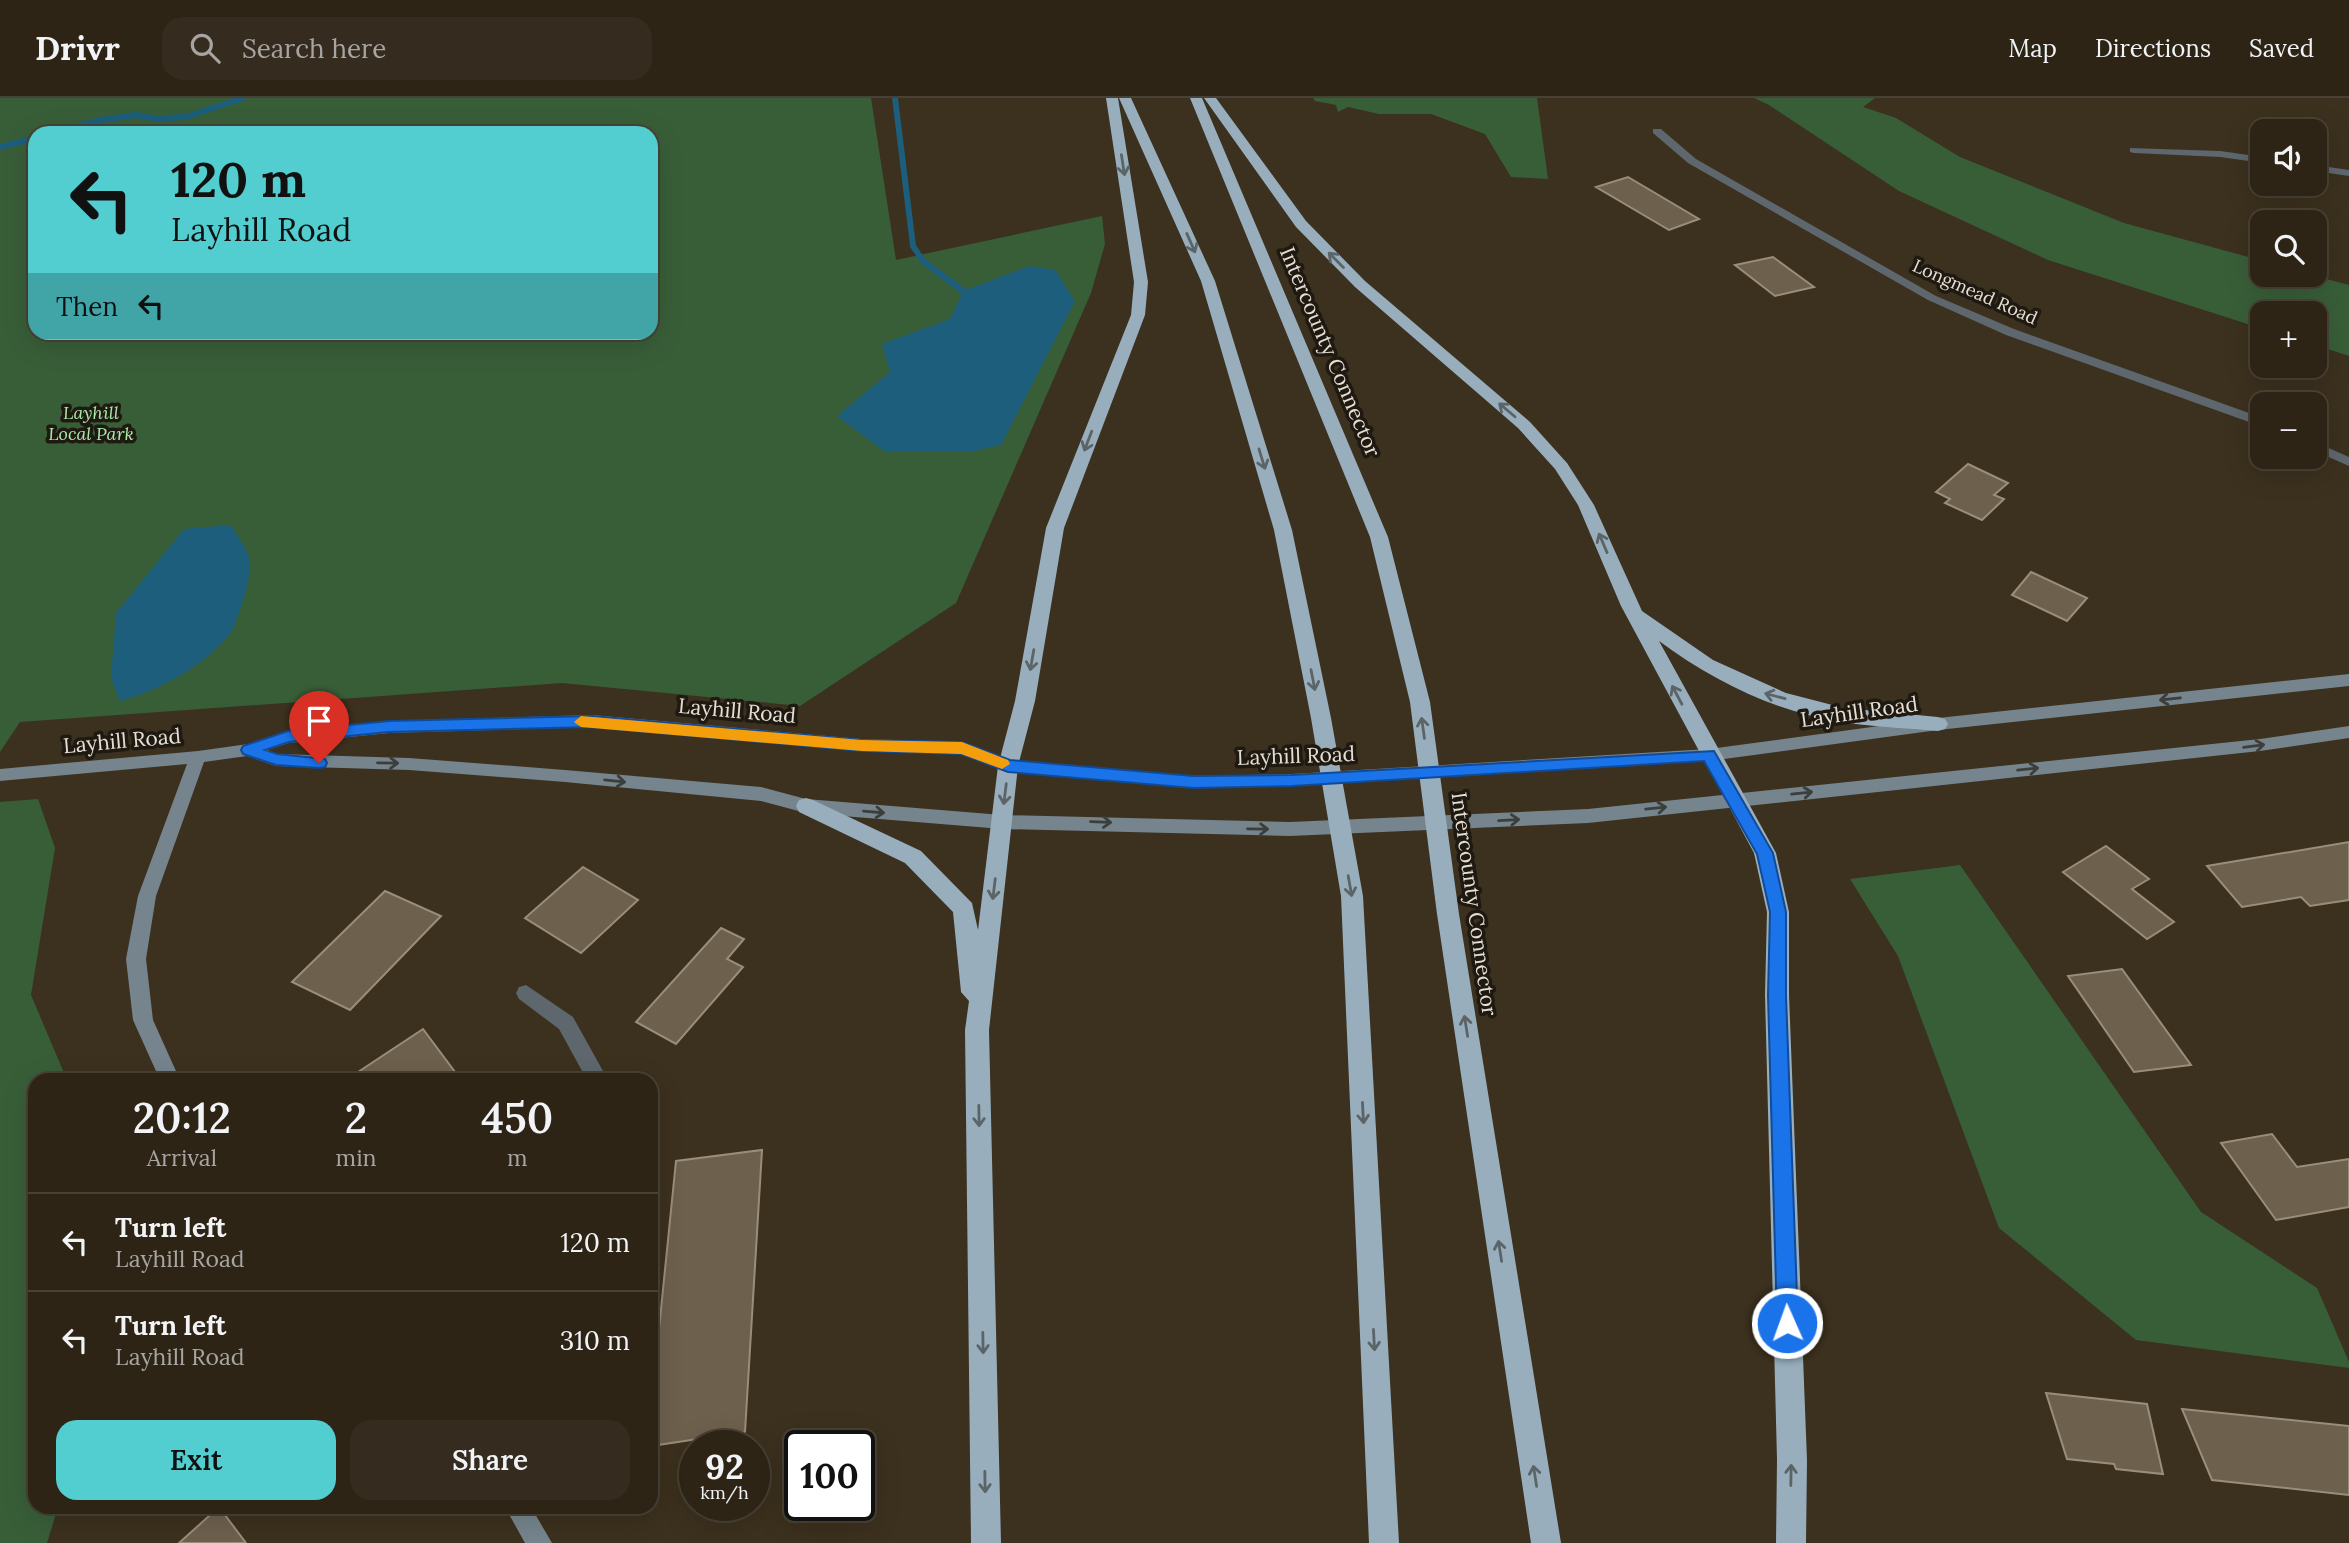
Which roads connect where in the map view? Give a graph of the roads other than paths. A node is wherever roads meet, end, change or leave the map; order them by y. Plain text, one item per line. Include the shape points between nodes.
1 (1112, 98) edge
2 (1125, 98) edge
3 (1195, 98) edge
4 (1210, 98) edge
5 (1657, 131) dead end
6 (2134, 150) dead end
7 (2250, 158) edge
8 (2327, 170) edge
9 (2349, 173) edge
10 (2250, 418) edge
11 (2327, 452) edge
12 (2349, 462) edge
13 (1630, 606) junction
14 (2349, 680) edge
15 (1938, 724) junction
16 (2349, 732) edge
17 (248, 750) junction
18 (1709, 755) junction
19 (198, 757) junction
20 (1008, 766) junction
21 (0, 775) edge
22 (1734, 800) junction
23 (806, 806) junction
24 (1002, 822) junction
25 (526, 993) dead end
26 (977, 1030) junction
27 (167, 1073) edge
28 (594, 1073) edge
29 (521, 1514) edge
30 (539, 1543) edge
31 (986, 1543) edge
32 (1384, 1543) edge
33 (1546, 1543) edge
34 (1791, 1543) edge

1 -> 20 highway via 1141,282 1138,315 1055,528 1025,701
2 -> 32 highway via 1208,281 1283,530 1321,718 1352,895
33 -> 3 highway, Intercounty Connector via 1448,914 1420,702 1379,537
13 -> 4 highway via 1586,505 1561,466 1524,425 1360,284 1301,224
5 - 10 street, Longmead Road via 1692,161 1932,298
6 - 7 street
8 - 9 street
11 - 12 street
15 -> 13 highway via 1832,713 1762,693 1672,645
18 -> 13 highway
14 -> 15 main road, Layhill Road
15 - 18 main road, Layhill Road
22 -> 16 main road, Layhill Road
17 - 19 main road, Layhill Road
17 - 20 main road, Layhill Road via 288,737 389,727 592,721 862,745 962,748
17 -> 23 main road, Layhill Road via 276,760 409,764 761,794
18 - 20 main road, Layhill Road via 1193,782
18 - 22 highway
19 - 21 main road, Layhill Road
19 - 27 main road via 147,896 136,959 143,1020
20 -> 24 highway
24 -> 22 main road, Layhill Road via 1189,828 1384,826 1588,816
34 -> 22 highway via 1778,912 1765,853
23 -> 24 main road, Layhill Road
23 - 26 highway via 913,857 964,909
24 -> 26 highway
25 - 28 street via 566,1023
26 -> 31 highway
29 - 30 main road

